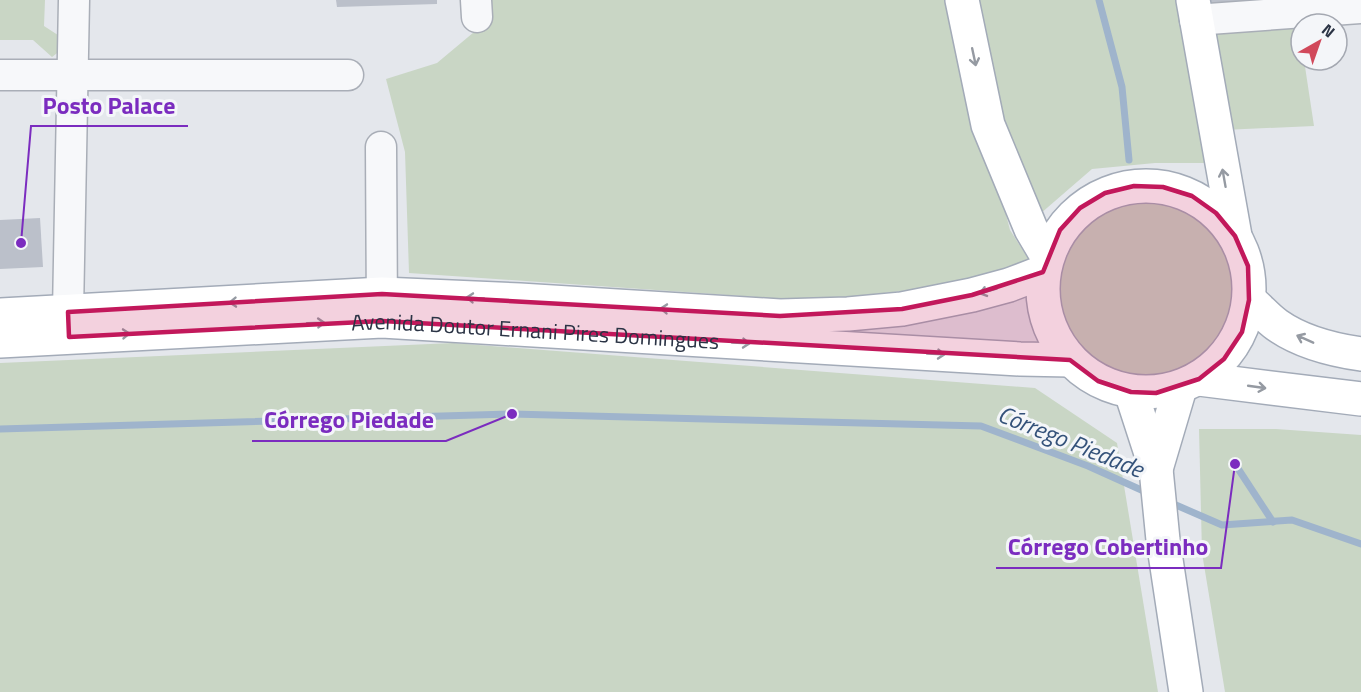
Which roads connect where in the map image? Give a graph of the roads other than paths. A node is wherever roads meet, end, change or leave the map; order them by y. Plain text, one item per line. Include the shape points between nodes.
1 (74, 0) edge
2 (962, 0) edge
3 (1361, 8) edge
4 (1194, 10) edge
5 (0, 75) edge
6 (74, 75) junction
7 (348, 75) dead end
8 (381, 147) dead end
9 (1235, 236) junction
10 (1045, 264) junction
11 (1250, 300) junction
12 (382, 307) junction
13 (0, 315) edge
14 (69, 324) junction
15 (0, 341) edge
16 (1361, 354) edge
17 (1070, 360) junction
18 (1189, 384) junction
19 (1131, 392) junction
20 (1361, 399) edge
21 (1157, 474) junction
22 (1186, 692) edge

1 - 6 street
2 -> 10 main road via 988,125
3 - 4 street
9 -> 4 main road
5 - 6 street
6 - 7 street
6 - 14 street
8 - 12 street
9 - 10 main road via 1216,213 1192,196 1163,187 1134,186 1105,193 1080,208 1060,230
9 - 11 main road via 1248,266
10 -> 12 main road, Avenida Doutor Ernani Pires Domingues via 1009,285 972,295 902,309 848,314 780,316 520,300
10 - 17 main road via 1043,303 1052,334
16 -> 11 main road via 1307,341 1278,325
11 - 18 main road via 1242,332 1224,359
12 - 14 main road, Avenida Doutor Ernani Pires Domingues
12 -> 17 main road, Avenida Doutor Ernani Pires Domingues
13 - 14 main road, Avenida Doutor Ernani Pires Domingues
14 - 15 main road, Avenida Doutor Ernani Pires Domingues
17 - 19 main road via 1098,381
18 - 19 main road via 1156,393
18 -> 20 main road
18 - 21 main road
19 - 21 main road
21 - 22 main road via 1162,540

